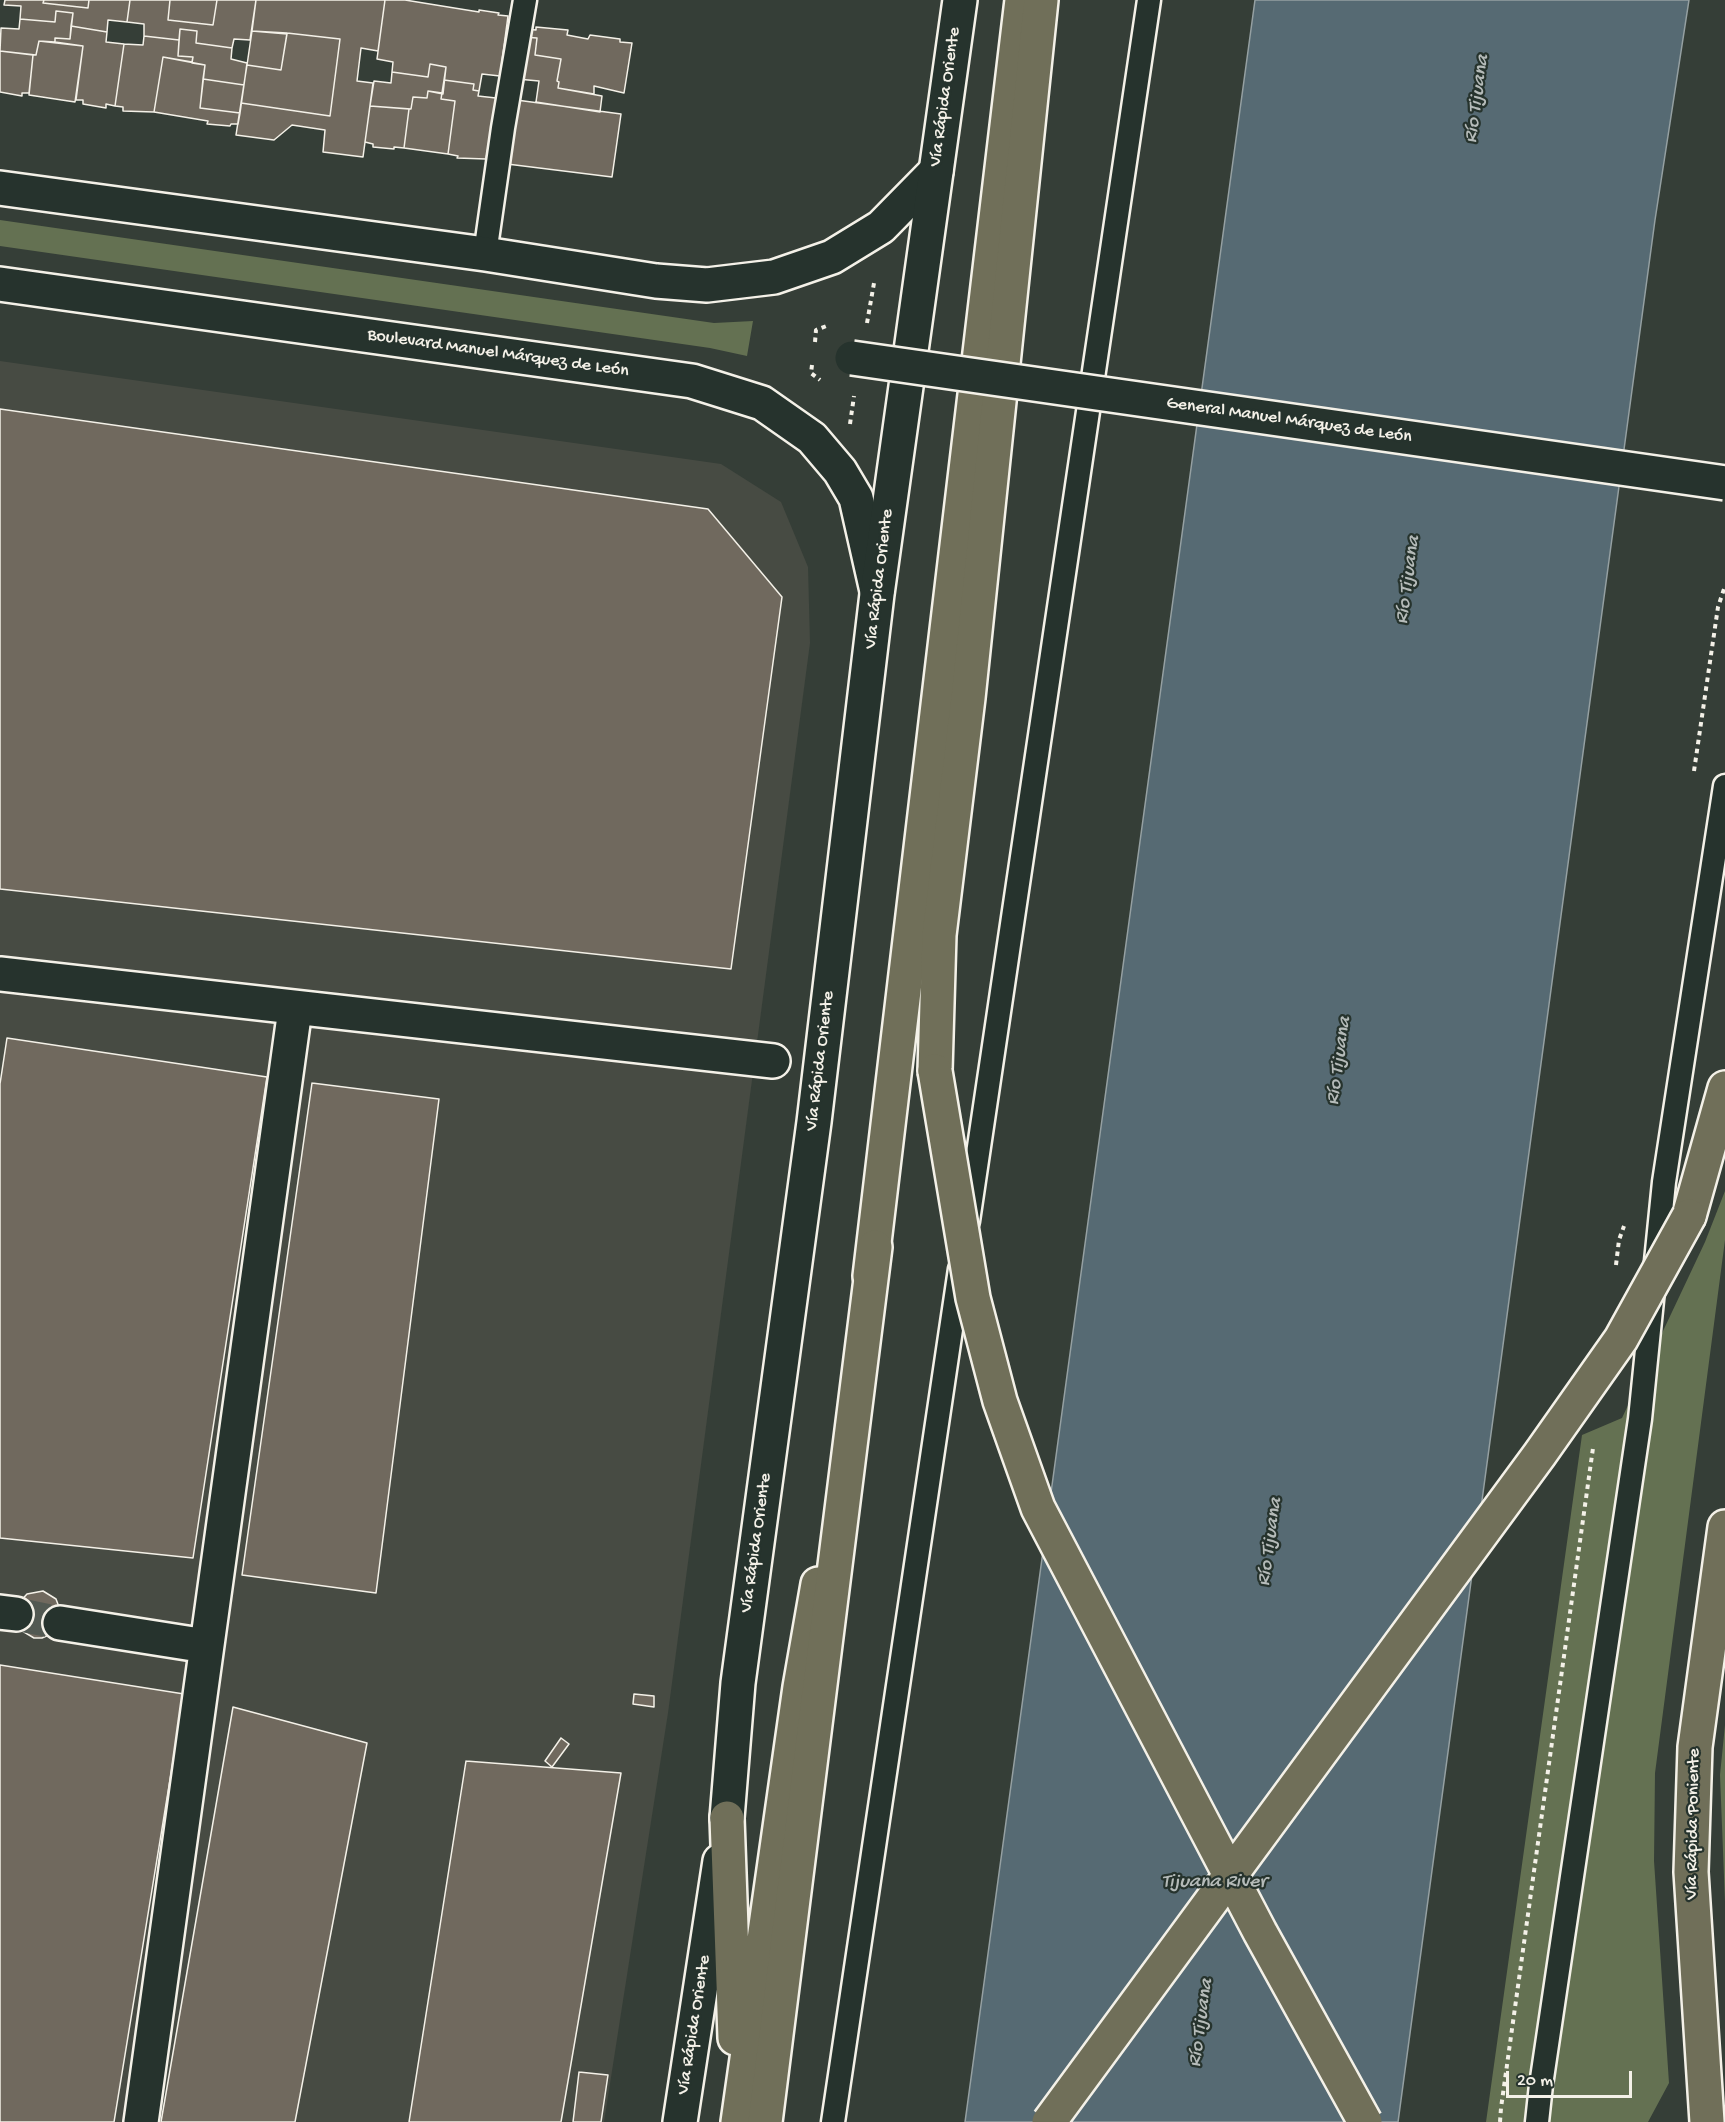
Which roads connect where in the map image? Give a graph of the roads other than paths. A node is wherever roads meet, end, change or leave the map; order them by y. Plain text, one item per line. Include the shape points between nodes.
1 (525, 0) edge
2 (960, 0) edge
3 (1022, 0) edge
4 (1041, 0) edge
5 (1149, 0) edge
6 (936, 171) junction
7 (0, 188) edge
8 (485, 254) junction
9 (0, 284) edge
10 (852, 358) dead end
11 (1725, 483) edge
12 (877, 594) junction
13 (1725, 786) edge
14 (0, 978) edge
15 (295, 1009) junction
16 (773, 1061) dead end
17 (1725, 1088) edge
18 (875, 1247) junction
19 (1725, 1527) edge
20 (60, 1623) tunnel mouth
21 (206, 1646) junction
22 (727, 1818) junction
23 (141, 2122) edge
24 (680, 2122) edge
25 (738, 2122) edge
26 (765, 2122) edge
27 (832, 2122) edge
28 (1049, 2122) edge
29 (1365, 2122) edge
30 (1537, 2122) edge
31 (1707, 2122) edge

1 - 8 lane
2 - 6 street, Vía Rápida Oriente
3 - 18 highway
4 - 29 highway, bridge via 968,698 939,935 935,1071 973,1298 1000,1401 1038,1508 1260,1932
5 - 27 lane
6 - 8 street via 881,227 832,257 774,277 707,285 656,281
6 - 12 street, Vía Rápida Oriente
7 - 8 street
9 - 12 street, Boulevard Manuel Márquez de León via 692,381 762,403 812,438 840,471 856,498
10 - 11 street, General Manuel Márquez de León, bridge
12 - 22 street, Vía Rápida Oriente via 814,1122 738,1683
13 - 30 lane via 1664,1182 1640,1419
14 - 15 street
15 - 16 street
15 - 21 street
17 - 28 highway, bridge via 1689,1216 1615,1349
18 - 25 highway via 800,1687
18 - 26 highway
19 - 31 highway, Vía Rápida Poniente via 1695,1748 1691,1872
20 - 21 street
21 - 23 street
22 - 24 street, Vía Rápida Oriente
22 - 25 highway

